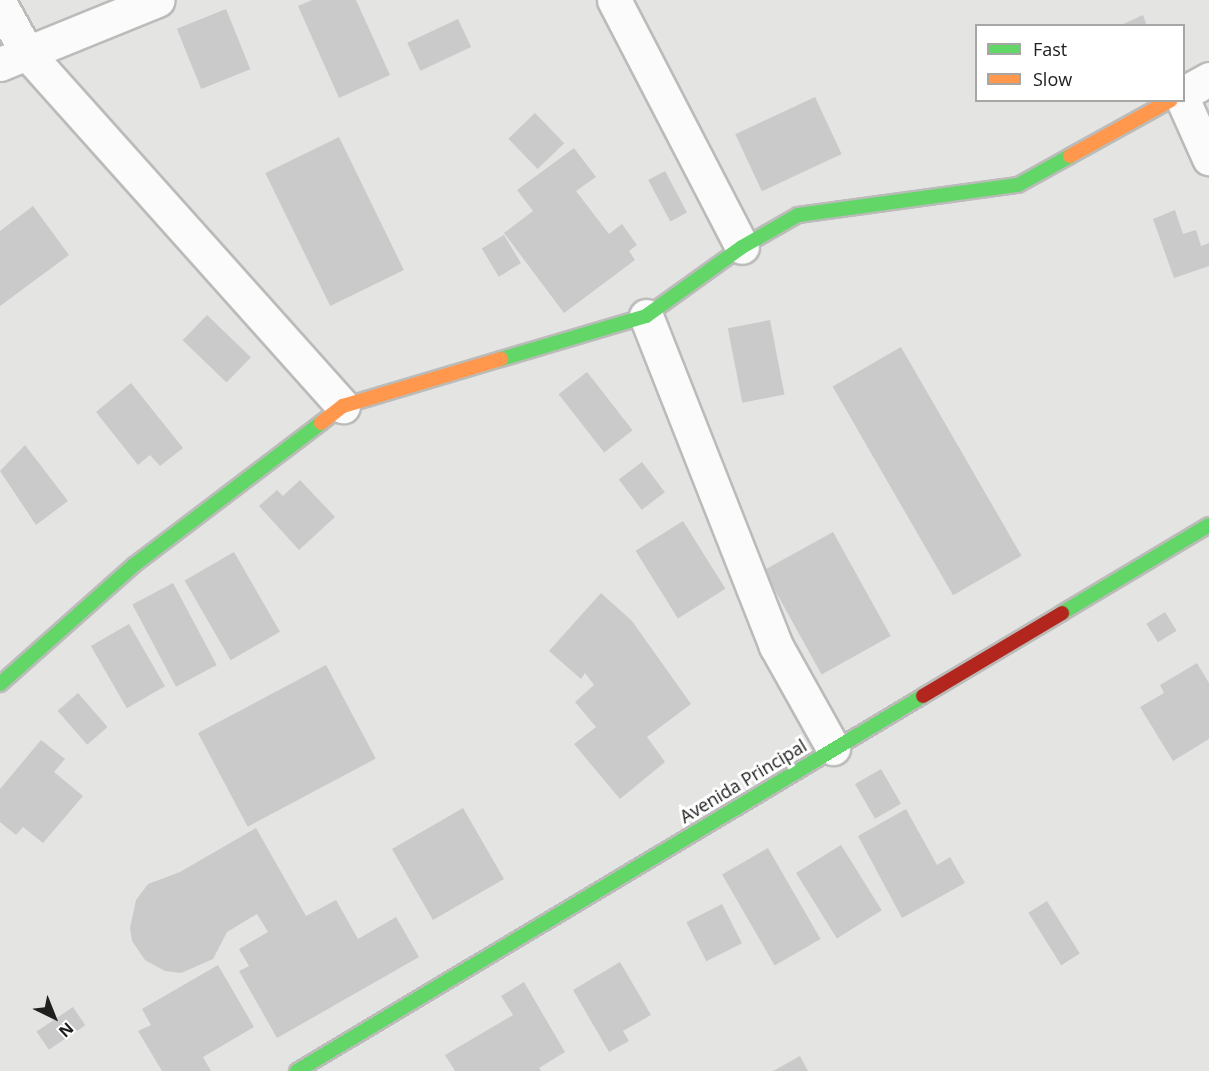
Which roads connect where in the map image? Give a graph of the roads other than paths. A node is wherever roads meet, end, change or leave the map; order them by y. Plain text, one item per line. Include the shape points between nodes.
1 (158, 0) edge
2 (614, 0) edge
3 (0, 4) edge
4 (14, 58) edge
5 (1209, 79) edge
6 (1185, 92) edge
7 (1167, 102) edge
8 (1184, 102) edge
9 (1209, 158) edge
10 (742, 247) junction
11 (646, 316) junction
12 (343, 406) junction
13 (1209, 525) edge
14 (0, 684) edge
15 (833, 748) junction
16 (297, 1071) edge

1 - 4 street
2 - 10 street
3 - 4 street
4 - 12 street
5 - 6 street
7 - 10 street via 1018,185 798,215
8 - 9 street
10 - 11 street
11 - 12 street
11 - 15 street via 776,646
12 - 14 street via 134,565
13 - 15 street, Avenida Principal
15 - 16 street, Avenida Principal

